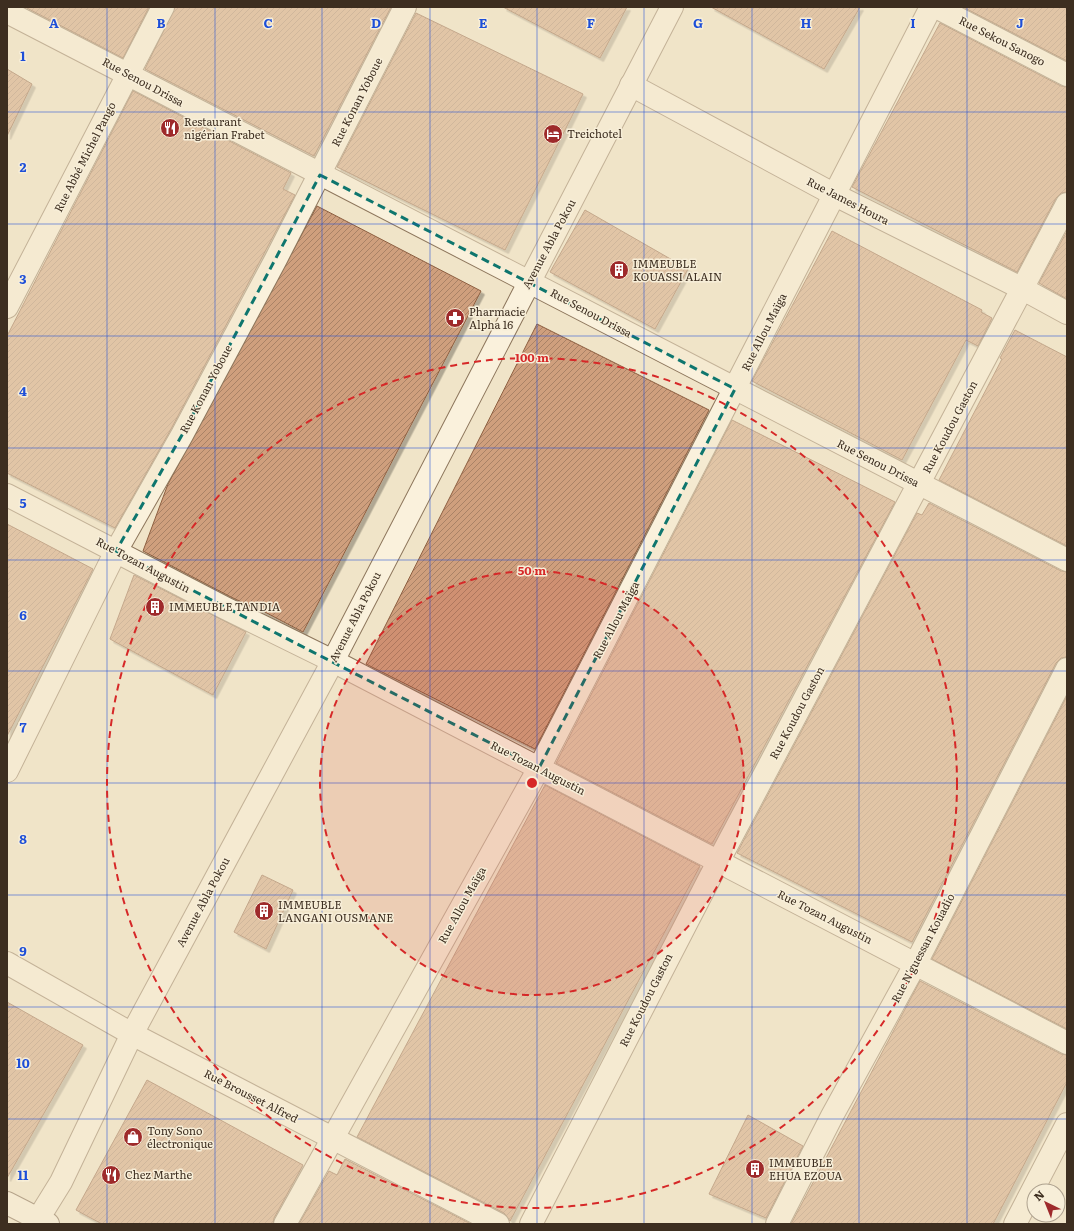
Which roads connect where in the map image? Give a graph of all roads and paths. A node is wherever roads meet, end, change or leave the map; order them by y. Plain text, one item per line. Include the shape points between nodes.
1 (163, 7) edge
2 (405, 7) edge
3 (672, 7) edge
4 (931, 7) edge
5 (936, 7) edge
6 (7, 12) edge
7 (128, 75) junction
8 (1067, 75) edge
9 (631, 85) junction
10 (320, 175) junction
11 (835, 195) junction
12 (1067, 204) edge
13 (529, 281) junction
14 (1023, 289) junction
15 (7, 308) edge
16 (1067, 314) edge
17 (735, 389) junction
18 (920, 485) junction
19 (7, 495) edge
20 (116, 551) junction
21 (1067, 560) edge
22 (333, 661) junction
23 (1067, 670) edge
24 (539, 768) junction
25 (7, 771) edge
26 (718, 862) junction
27 (7, 963) edge
28 (916, 963) junction
29 (132, 1034) junction
30 (1067, 1043) edge
31 (1067, 1124) edge
32 (332, 1138) junction
33 (7, 1203) edge
34 (40, 1222) edge
35 (285, 1224) edge
36 (498, 1224) edge
37 (531, 1224) edge
38 (777, 1224) edge
39 (1015, 1224) edge

1 - 7 street, Rue Abbé Michel Pango
2 - 10 street, Rue Konan Yoboue
3 - 9 street, Avenue Abla Pokou
4 - 11 street, Rue Allou Maïga
5 - 8 street, Rue Sekou Sanogo
6 - 7 street, Rue Senou Drissa
7 - 10 street, Rue Senou Drissa
7 - 15 street, Rue Abbé Michel Pango
9 - 11 street, Rue James Houra
9 - 13 street, Avenue Abla Pokou
10 - 13 street, Rue Senou Drissa
10 - 20 street, Rue Konan Yoboue via 182,435
11 - 14 street, Rue James Houra
11 - 17 street, Rue Allou Maïga
12 - 14 street, Rue Koudou Gaston
13 - 17 street, Rue Senou Drissa
13 - 22 street, Avenue Abla Pokou
14 - 16 street, Rue James Houra
14 - 18 street, Rue Koudou Gaston
17 - 18 street, Rue Senou Drissa
17 - 24 street, Rue Allou Maïga
18 - 21 street, Rue Senou Drissa
18 - 26 street, Rue Koudou Gaston
19 - 20 street, Rue Tozan Augustin
20 - 22 street, Rue Tozan Augustin
20 - 25 street, Rue Konan Yoboue
22 - 24 street, Rue Tozan Augustin
22 - 29 street, Avenue Abla Pokou
23 - 28 street, Rue N'guessan Kouadio
24 - 26 street, Rue Tozan Augustin
24 - 32 street, Rue Allou Maïga
26 - 28 street, Rue Tozan Augustin
26 - 37 street, Rue Koudou Gaston
27 - 29 street, Rue Brousset Alfred
28 - 30 street, Rue Tozan Augustin
28 - 38 street, Rue N'guessan Kouadio via 832,1116
29 - 32 street, Rue Brousset Alfred
29 - 34 street, Avenue Abla Pokou
31 - 39 street
32 - 35 street, Rue Allou Maïga
32 - 36 street, Rue Brousset Alfred
33 - 34 street

